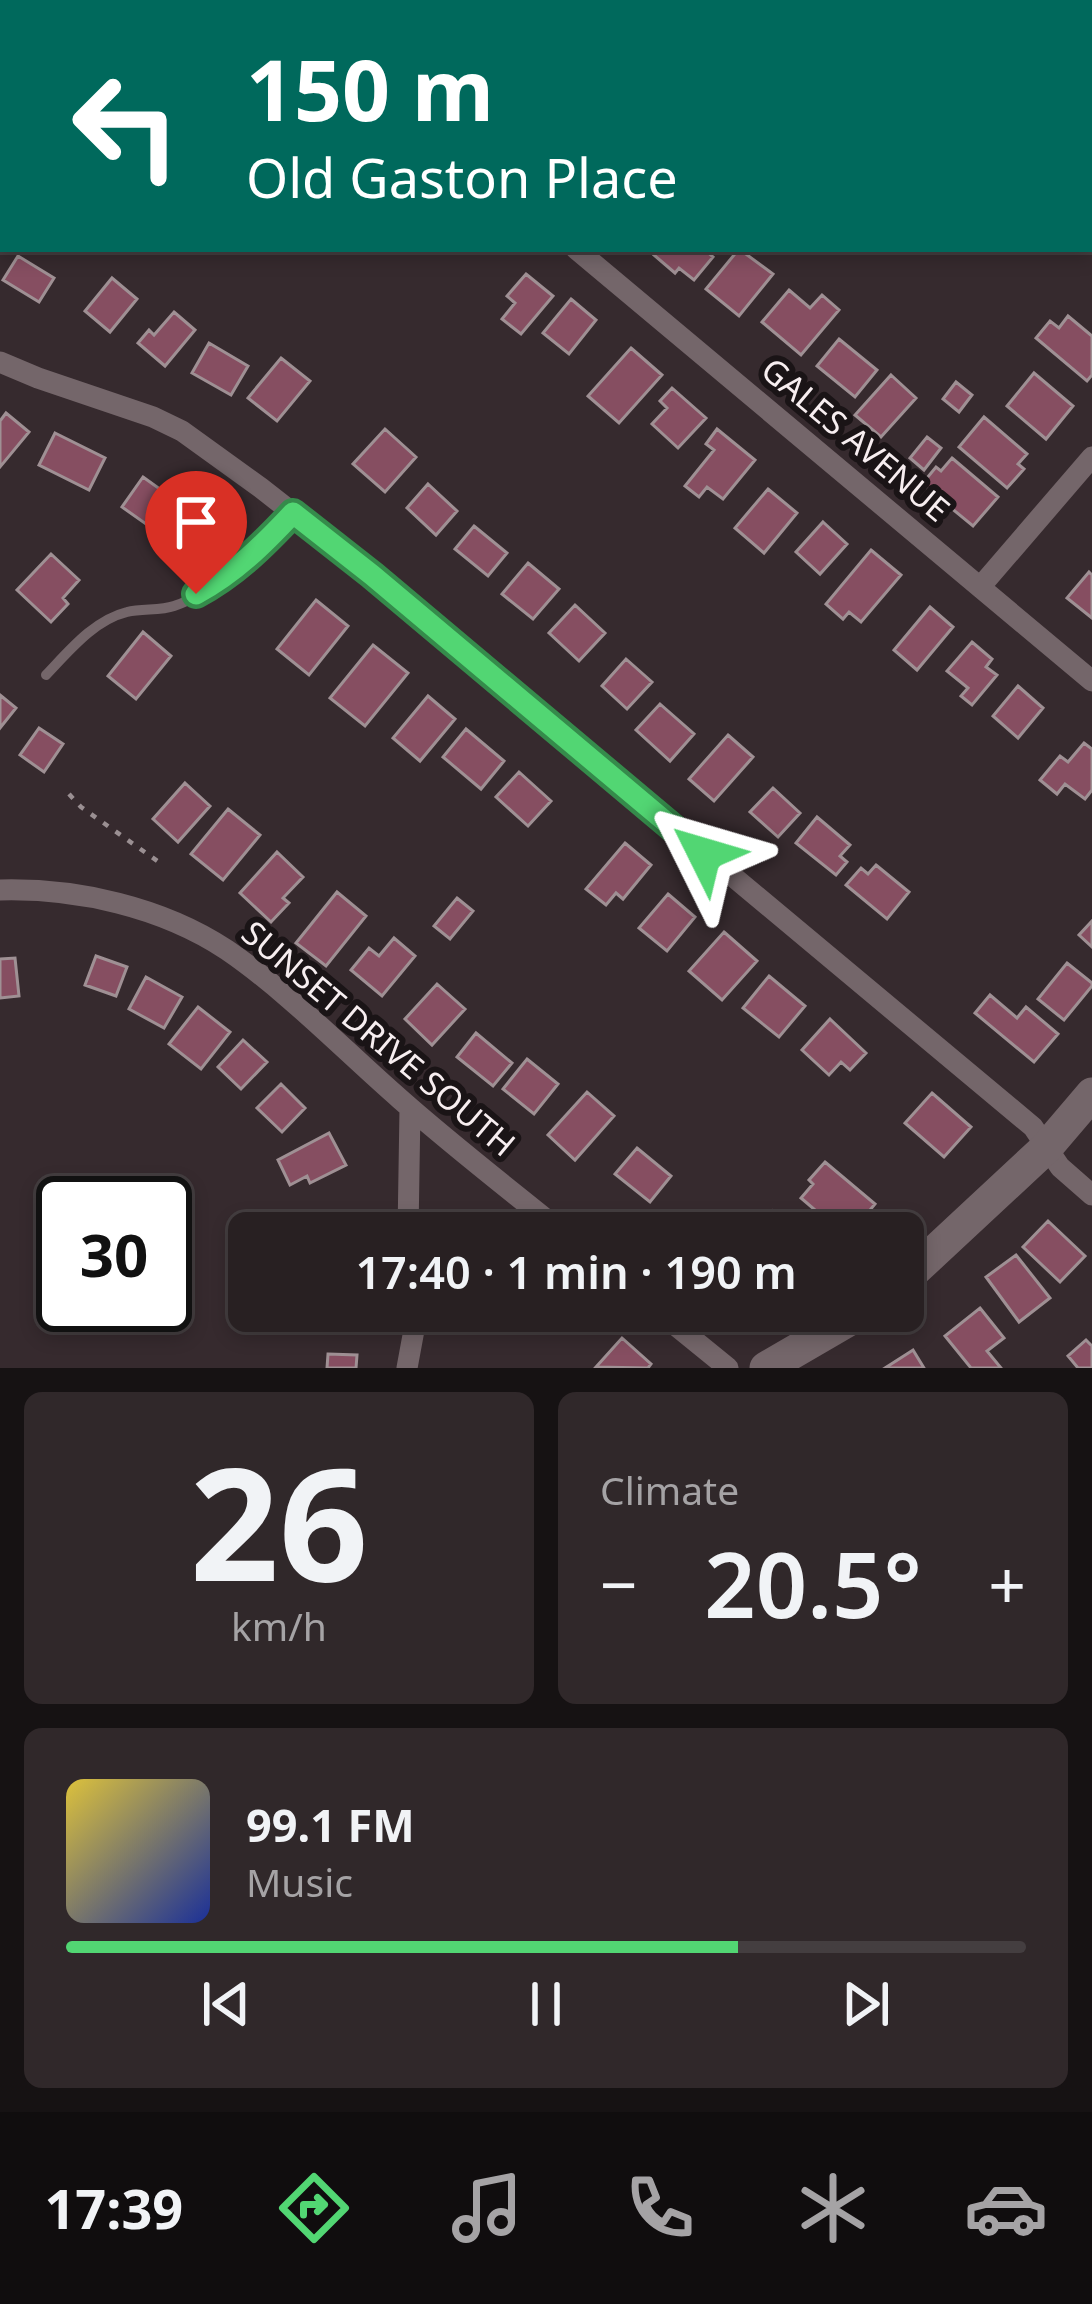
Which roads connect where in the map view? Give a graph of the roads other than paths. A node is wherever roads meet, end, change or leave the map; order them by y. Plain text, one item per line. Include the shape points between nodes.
1 (580, 252) edge
2 (0, 362) edge
3 (1092, 457) edge
4 (293, 513) junction
5 (981, 586) junction
6 (46, 675) dead end
7 (1092, 681) edge
8 (0, 890) edge
9 (1092, 1094) edge
10 (410, 1108) junction
11 (1046, 1148) junction
12 (1092, 1195) edge
13 (408, 1212) edge
14 (537, 1212) edge
15 (924, 1261) edge
16 (414, 1332) edge
17 (684, 1332) edge
18 (831, 1332) edge
19 (781, 1364) edge
20 (407, 1368) edge
21 (728, 1368) edge

1 - 5 street, GALES AVENUE
2 - 4 street via 153,416
3 - 5 street
4 - 6 lane via 219,581 173,607 105,621
4 - 11 street via 1033,1127
5 - 7 street, GALES AVENUE
8 - 10 street, SUNSET DRIVE SOUTH via 95,898 225,949
9 - 11 street
10 - 13 street
10 - 14 street, SUNSET DRIVE SOUTH
11 - 12 street
11 - 15 street
16 - 20 street
17 - 21 street
18 - 19 street

